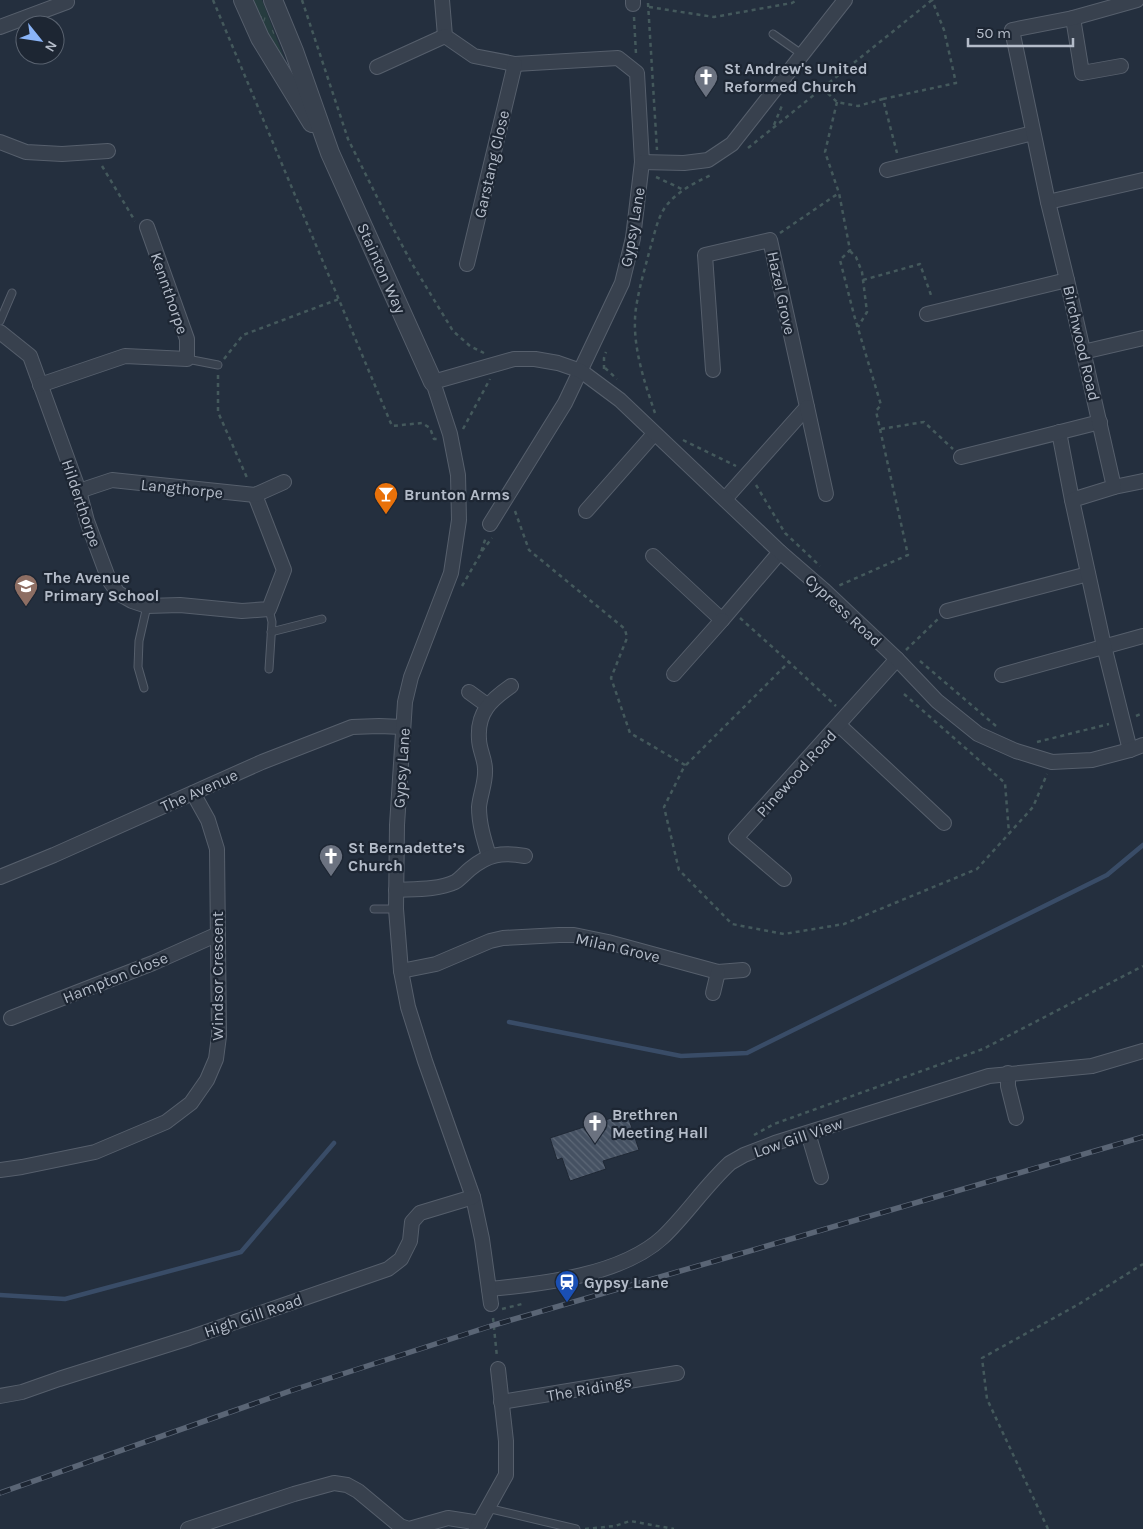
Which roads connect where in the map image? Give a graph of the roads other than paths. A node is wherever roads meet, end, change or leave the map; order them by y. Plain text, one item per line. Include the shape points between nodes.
1 (243, 0) edge
2 (273, 0) edge
3 (442, 0) edge
4 (845, 0) edge
5 (1138, 0) edge
6 (67, 2) dead end
7 (1073, 18) junction
8 (0, 27) edge
9 (774, 34) dead end
10 (445, 36) junction
11 (803, 55) junction
12 (515, 64) junction
13 (1121, 66) dead end
14 (377, 67) dead end
15 (1033, 133) junction
16 (0, 142) edge
17 (108, 151) road end
18 (330, 153) junction
19 (642, 162) junction
20 (894, 168) road end
21 (1143, 180) edge
22 (1048, 202) junction
23 (147, 227) road end
24 (468, 264) dead end
25 (1067, 280) junction
26 (12, 293) dead end
27 (931, 313) road end
28 (0, 322) edge
29 (0, 332) edge
30 (1143, 338) edge
31 (1083, 352) junction
32 (187, 359) junction
33 (218, 365) road end
34 (714, 370) dead end
35 (581, 371) junction
36 (434, 382) junction
37 (40, 385) junction
38 (807, 407) junction
39 (1100, 422) junction
40 (1059, 432) junction
41 (654, 434) junction
42 (961, 457) road end
43 (1143, 481) edge
44 (284, 482) dead end
45 (1114, 487) junction
46 (79, 492) junction
47 (826, 494) dead end
48 (255, 495) junction
49 (724, 499) junction
50 (1072, 500) junction
51 (586, 511) dead end
52 (490, 524) road end
53 (780, 552) junction
54 (653, 556) dead end
55 (1088, 574) junction
56 (147, 606) junction
57 (269, 609) junction
58 (946, 611) road end
59 (726, 615) junction
60 (322, 618) dead end
61 (271, 632) junction
62 (1143, 636) edge
63 (1104, 646) junction
64 (902, 654) junction
65 (269, 669) dead end
66 (674, 674) dead end
67 (1002, 675) dead end
68 (511, 686) dead end
69 (144, 688) dead end
70 (469, 692) dead end
71 (487, 706) junction
72 (843, 720) junction
73 (403, 727) junction
74 (1136, 747) edge
75 (192, 793) junction
76 (944, 824) dead end
77 (489, 856) junction
78 (524, 856) dead end
79 (0, 877) edge
80 (784, 879) dead end
81 (396, 890) junction
82 (374, 909) dead end
83 (396, 909) junction
84 (218, 934) junction
85 (743, 970) dead end
86 (402, 971) junction
87 (718, 972) junction
88 (713, 993) dead end
89 (11, 1018) dead end
90 (1143, 1051) edge
91 (1008, 1073) junction
92 (1016, 1118) dead end
93 (808, 1133) junction
94 (0, 1170) edge
95 (822, 1177) dead end
96 (472, 1196) junction
97 (496, 1289) junction
98 (492, 1308) road end
99 (498, 1369) road end
100 (677, 1372) dead end
101 (0, 1396) edge
102 (501, 1402) junction
103 (488, 1508) junction
104 (478, 1526) edge
105 (188, 1529) edge
106 (576, 1529) edge

1 - 18 street, Stainton Way via 260,38
2 - 18 street, Stainton Way
3 - 10 street
4 - 11 street
5 - 7 street, Birchwood Road
6 - 8 street
7 - 13 street via 1082,73
7 - 15 street, Birchwood Road via 1012,30
9 - 11 lane
10 - 12 street via 474,56
10 - 14 street
11 - 19 street via 732,144 708,160
12 - 19 street, Gypsy Lane via 618,58 637,73
12 - 24 street, Garstang Close
15 - 20 street
15 - 22 street, Birchwood Road
16 - 17 street via 26,152
18 - 36 street, Stainton Way
19 - 35 street, Gypsy Lane via 633,238 622,283
21 - 22 street
22 - 25 street, Birchwood Road
23 - 32 street, Kennthorpe via 187,339
25 - 27 street
25 - 31 street, Birchwood Road
26 - 28 lane
29 - 37 street, Hilderthorpe via 30,356
30 - 31 street
31 - 39 street, Birchwood Road
32 - 33 lane
32 - 37 street, Kennthorpe via 125,356
34 - 38 street, Hazel Grove via 705,255 770,240
35 - 36 street via 558,363 514,359
35 - 41 street, Cypress Road via 620,400
35 - 52 street, Gypsy Lane via 565,403
36 - 73 street, Gypsy Lane via 458,475 459,520 451,573 411,677
37 - 46 street, Hilderthorpe
38 - 47 street, Hazel Grove
38 - 49 street
39 - 40 street
39 - 45 street, Birchwood Road
40 - 42 street
40 - 50 street
41 - 49 street, Cypress Road
41 - 51 street
43 - 45 street
44 - 48 street
45 - 50 street
46 - 48 street, Langthorpe via 112,480
46 - 56 street, Hilderthorpe via 109,580 118,593
48 - 57 street via 284,570
49 - 53 street, Cypress Road
50 - 55 street
53 - 59 street
53 - 64 street, Cypress Road
54 - 59 street
55 - 58 street
55 - 63 street
56 - 57 street, Hilderthorpe
56 - 69 lane via 139,641 138,667
57 - 61 lane
59 - 66 street
60 - 61 lane
61 - 65 lane
62 - 63 street
63 - 67 street
63 - 74 street via 1123,721
64 - 72 street, Pinewood Road
64 - 74 street, Cypress Road via 938,701 978,734 1016,751 1052,762 1092,760
68 - 71 street
70 - 71 street
71 - 77 street via 481,717 478,738 486,769 479,807 481,830
72 - 76 street
72 - 80 street, Pinewood Road via 736,838
73 - 75 street, The Avenue via 352,727
73 - 81 street, Gypsy Lane
75 - 79 street, The Avenue
75 - 84 street, Windsor Crescent via 208,820 217,849
77 - 78 street
77 - 81 street via 455,882
81 - 83 street, Gypsy Lane
82 - 83 lane
83 - 86 street, Gypsy Lane
84 - 89 street, Hampton Close
84 - 94 street, Windsor Crescent via 219,1036 216,1059 191,1104 166,1122 95,1152
85 - 87 street, Milan Grove
86 - 87 street, Milan Grove via 436,964 490,941 559,935 608,942
86 - 96 street, Gypsy Lane via 408,1007
87 - 88 street
90 - 91 street, Low Gill View via 1092,1066
91 - 92 street
91 - 93 street, Low Gill View via 988,1076
93 - 95 street
93 - 97 street, Low Gill View via 775,1143 730,1163 662,1237 635,1256 564,1280
96 - 97 street, Gypsy Lane
96 - 101 street, High Gill Road via 420,1213 412,1222 410,1241 401,1259 388,1269 22,1392
97 - 98 street, Gypsy Lane
99 - 102 street
100 - 102 street, The Ridings
102 - 103 street via 506,1475
103 - 104 street
103 - 106 lane
104 - 105 street via 448,1518 410,1529 400,1526 347,1484 334,1483

